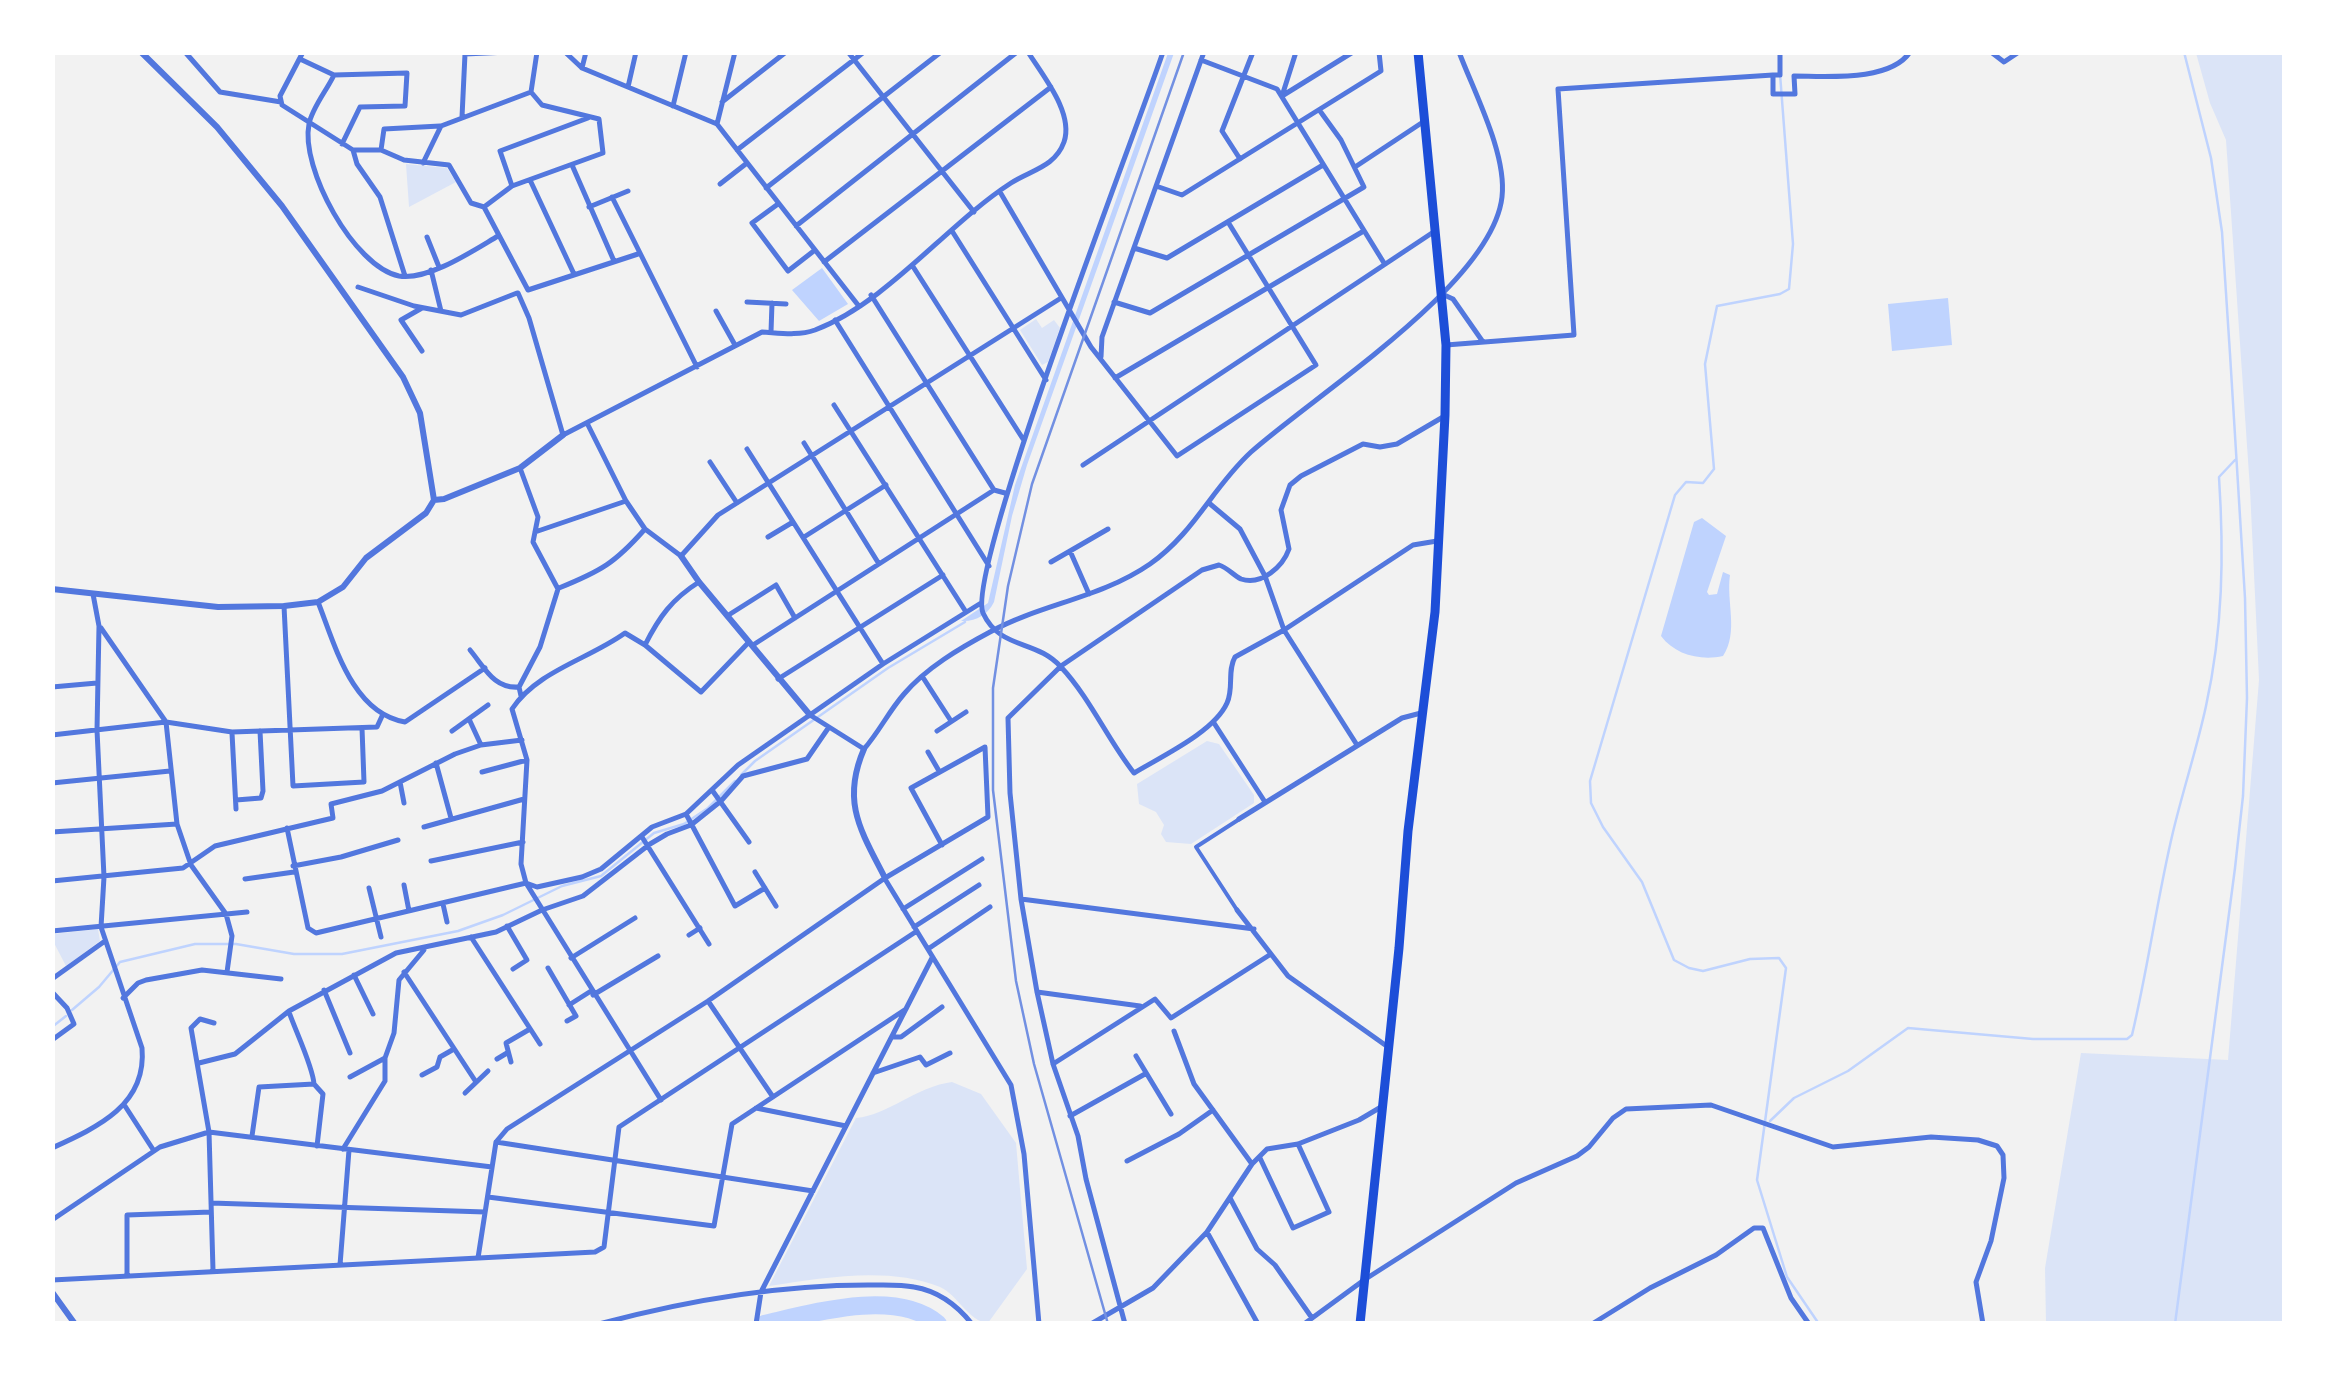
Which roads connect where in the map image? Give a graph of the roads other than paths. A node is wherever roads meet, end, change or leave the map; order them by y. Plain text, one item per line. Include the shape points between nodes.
1 (140, 52) edge
2 (185, 52) edge
3 (508, 52) edge
4 (537, 52) edge
5 (565, 52) edge
6 (586, 52) edge
7 (636, 52) edge
8 (686, 52) edge
9 (734, 52) edge
10 (786, 52) edge
11 (848, 52) edge
12 (864, 52) edge
13 (941, 52) edge
14 (1017, 52) edge
15 (1028, 52) edge
16 (1163, 52) edge
17 (1252, 52) edge
18 (1296, 52) edge
19 (1353, 52) edge
20 (1379, 52) edge
21 (1418, 52) edge
22 (1458, 52) edge
23 (1780, 52) edge
24 (1910, 52) edge
25 (1991, 52) edge
26 (2019, 52) edge
27 (301, 56) edge
28 (1202, 56) edge
29 (855, 60) junction
30 (582, 68) junction
31 (334, 75) junction
32 (1773, 75) junction
33 (1243, 76) junction
34 (628, 87) junction
35 (1050, 87) junction
36 (531, 92) junction
37 (884, 96) junction
38 (1282, 96) junction
39 (281, 102) junction
40 (722, 102) junction
41 (674, 106) junction
42 (1320, 111) junction
43 (462, 118) junction
44 (588, 118) junction
45 (1424, 122) junction
46 (309, 124) junction
47 (717, 124) junction
48 (1299, 125) junction
49 (441, 126) junction
50 (913, 134) junction
51 (342, 144) junction
52 (353, 150) junction
53 (382, 150) junction
54 (737, 150) junction
55 (1241, 160) junction
56 (423, 163) junction
57 (747, 163) junction
58 (572, 164) junction
59 (1323, 166) junction
60 (1355, 167) junction
61 (942, 171) junction
62 (530, 180) junction
63 (720, 184) dead end
64 (512, 186) junction
65 (1156, 186) junction
66 (766, 188) junction
67 (628, 191) dead end
68 (1000, 192) junction
69 (612, 197) junction
70 (1344, 200) junction
71 (778, 204) junction
72 (589, 206) junction
73 (484, 207) junction
74 (974, 212) junction
75 (1228, 222) junction
76 (796, 226) junction
77 (1434, 230) junction
78 (952, 231) junction
79 (1362, 232) junction
80 (498, 236) junction
81 (427, 237) dead end
82 (1134, 248) junction
83 (815, 250) junction
84 (638, 254) junction
85 (1248, 255) junction
86 (614, 261) junction
87 (824, 262) junction
88 (912, 264) junction
89 (1384, 264) junction
90 (439, 266) junction
91 (430, 270) junction
92 (574, 274) junction
93 (405, 276) junction
94 (358, 287) dead end
95 (1268, 288) junction
96 (528, 290) junction
97 (518, 293) junction
98 (1442, 294) junction
99 (871, 295) junction
100 (1061, 298) junction
101 (747, 302) dead end
102 (1114, 302) junction
103 (772, 303) junction
104 (786, 304) dead end
105 (858, 306) junction
106 (422, 308) junction
107 (441, 311) junction
108 (716, 311) dead end
109 (1071, 315) junction
110 (836, 320) junction
111 (1292, 325) junction
112 (1013, 328) junction
113 (771, 332) junction
114 (1483, 342) junction
115 (735, 345) junction
116 (1446, 345) junction
117 (422, 350) dead end
118 (970, 356) junction
119 (1101, 360) junction
120 (697, 366) junction
121 (1115, 378) junction
122 (1046, 380) junction
123 (926, 383) junction
124 (834, 405) dead end
125 (889, 407) junction
126 (1445, 416) junction
127 (1149, 419) junction
128 (588, 425) junction
129 (851, 431) junction
130 (563, 436) junction
131 (1024, 440) junction
132 (804, 444) dead end
133 (748, 449) dead end
134 (812, 456) junction
135 (710, 462) dead end
136 (1084, 465) dead end
137 (520, 468) junction
138 (769, 483) junction
139 (886, 485) junction
140 (994, 490) junction
141 (1006, 494) junction
142 (434, 500) junction
143 (626, 501) junction
144 (737, 503) junction
145 (1209, 503) junction
146 (846, 510) junction
147 (956, 514) junction
148 (794, 522) junction
149 (645, 529) junction
150 (1108, 529) dead end
151 (534, 532) junction
152 (768, 537) dead end
153 (803, 537) junction
154 (919, 538) junction
155 (1437, 541) junction
156 (1070, 551) junction
157 (681, 556) junction
158 (1050, 562) dead end
159 (878, 564) junction
160 (989, 566) junction
161 (943, 576) junction
162 (1265, 576) junction
163 (699, 582) junction
164 (52, 588) edge
165 (558, 589) junction
166 (837, 591) junction
167 (93, 594) junction
168 (1089, 594) junction
169 (318, 602) junction
170 (284, 606) junction
171 (982, 608) junction
172 (966, 612) junction
173 (727, 616) junction
174 (795, 618) junction
175 (100, 626) junction
176 (860, 628) junction
177 (992, 630) junction
178 (1284, 630) junction
179 (750, 644) junction
180 (645, 645) junction
181 (470, 650) dead end
182 (883, 664) junction
183 (1061, 666) junction
184 (485, 668) junction
185 (922, 676) junction
186 (778, 679) junction
187 (97, 682) junction
188 (52, 687) edge
189 (519, 687) junction
190 (520, 696) junction
191 (488, 705) dead end
192 (966, 712) dead end
193 (1424, 712) junction
194 (382, 714) junction
195 (812, 716) junction
196 (469, 719) junction
197 (952, 721) junction
198 (166, 722) junction
199 (1214, 722) junction
200 (362, 728) junction
201 (830, 728) junction
202 (97, 730) junction
203 (289, 730) junction
204 (452, 731) dead end
205 (937, 731) dead end
206 (232, 732) junction
207 (260, 732) junction
208 (52, 736) edge
209 (522, 740) junction
210 (481, 744) junction
211 (1358, 745) junction
212 (864, 749) junction
213 (928, 752) dead end
214 (527, 760) junction
215 (436, 764) junction
216 (170, 771) junction
217 (482, 772) dead end
218 (940, 772) junction
219 (100, 778) junction
220 (400, 782) junction
221 (52, 783) edge
222 (717, 796) junction
223 (524, 799) junction
224 (236, 800) junction
225 (1265, 802) junction
226 (404, 803) dead end
227 (236, 810) dead end
228 (451, 820) junction
229 (689, 820) junction
230 (1239, 820) joint
231 (177, 824) junction
232 (424, 827) dead end
233 (102, 828) junction
234 (287, 828) junction
235 (52, 832) edge
236 (398, 840) dead end
237 (646, 840) junction
238 (523, 842) junction
239 (750, 842) dead end
240 (942, 845) junction
241 (982, 858) dead end
242 (430, 861) dead end
243 (191, 866) junction
244 (293, 869) junction
245 (755, 872) dead end
246 (104, 877) junction
247 (885, 878) junction
248 (244, 880) dead end
249 (52, 881) edge
250 (526, 883) junction
251 (404, 884) dead end
252 (978, 885) dead end
253 (368, 888) dead end
254 (765, 888) junction
255 (1021, 900) junction
256 (443, 904) junction
257 (776, 906) dead end
258 (541, 907) junction
259 (990, 907) dead end
260 (903, 908) junction
261 (1237, 910) joint
262 (247, 912) dead end
263 (410, 912) junction
264 (226, 914) junction
265 (635, 918) dead end
266 (377, 920) junction
267 (448, 922) dead end
268 (507, 926) junction
269 (101, 927) junction
270 (700, 928) junction
271 (916, 929) junction
272 (1254, 929) junction
273 (52, 931) edge
274 (689, 935) dead end
275 (382, 937) dead end
276 (470, 937) junction
277 (104, 941) junction
278 (709, 944) dead end
279 (427, 948) junction
280 (928, 949) junction
281 (1271, 954) junction
282 (658, 956) dead end
283 (932, 956) junction
284 (571, 958) junction
285 (548, 968) dead end
286 (513, 970) dead end
287 (227, 972) junction
288 (404, 972) junction
289 (354, 974) junction
290 (52, 979) edge
291 (281, 979) dead end
292 (324, 990) junction
293 (52, 992) edge
294 (1037, 992) junction
295 (592, 993) junction
296 (122, 998) junction
297 (708, 1000) junction
298 (569, 1004) junction
299 (942, 1007) dead end
300 (1143, 1007) junction
301 (906, 1009) junction
302 (289, 1012) junction
303 (373, 1014) dead end
304 (567, 1022) dead end
305 (214, 1023) dead end
306 (530, 1029) junction
307 (1174, 1032) dead end
308 (892, 1037) junction
309 (52, 1040) edge
310 (540, 1044) dead end
311 (1388, 1047) junction
312 (740, 1048) junction
313 (454, 1049) junction
314 (630, 1050) junction
315 (506, 1053) junction
316 (950, 1053) dead end
317 (350, 1054) dead end
318 (1136, 1056) dead end
319 (385, 1058) junction
320 (498, 1059) dead end
321 (512, 1062) dead end
322 (199, 1063) junction
323 (1053, 1064) junction
324 (488, 1072) dead end
325 (873, 1074) junction
326 (1146, 1074) junction
327 (422, 1075) dead end
328 (350, 1078) dead end
329 (476, 1082) junction
330 (314, 1084) junction
331 (465, 1093) dead end
332 (773, 1097) junction
333 (661, 1100) junction
334 (124, 1106) junction
335 (1381, 1107) junction
336 (756, 1108) junction
337 (1213, 1110) junction
338 (1171, 1114) dead end
339 (1070, 1116) junction
340 (846, 1126) junction
341 (209, 1132) junction
342 (252, 1136) junction
343 (496, 1142) junction
344 (1298, 1144) junction
345 (317, 1146) junction
346 (52, 1148) edge
347 (346, 1149) junction
348 (154, 1151) junction
349 (1260, 1157) junction
350 (614, 1160) junction
351 (1127, 1161) dead end
352 (1252, 1164) junction
353 (492, 1167) junction
354 (722, 1177) junction
355 (813, 1191) junction
356 (488, 1197) junction
357 (1230, 1198) junction
358 (211, 1203) junction
359 (346, 1206) junction
360 (607, 1211) junction
361 (212, 1212) junction
362 (485, 1212) junction
363 (52, 1220) edge
364 (1207, 1232) junction
365 (478, 1258) junction
366 (340, 1265) junction
367 (213, 1270) junction
368 (127, 1276) junction
369 (52, 1280) edge
370 (1364, 1280) junction
371 (52, 1292) edge
372 (761, 1292) junction
373 (1122, 1308) junction
374 (1312, 1318) junction
375 (75, 1324) edge
376 (599, 1324) edge
377 (756, 1324) edge
378 (972, 1324) edge
379 (1039, 1324) edge
380 (1091, 1324) edge
381 (1125, 1324) edge
382 (1258, 1324) edge
383 (1304, 1324) edge
384 (1360, 1324) edge
385 (1592, 1324) edge
386 (1810, 1324) edge
387 (1983, 1324) edge

1 - 142 street via 217,127 282,206 403,377 420,413
2 - 39 street via 220,92
3 - 43 street via 465,54
4 - 36 street
5 - 30 street
6 - 30 street
7 - 34 street
8 - 41 street
9 - 40 street
10 - 40 street
11 - 29 street
12 - 29 street
13 - 37 street
14 - 50 street
15 - 35 street
16 - 109 street
17 - 33 street
18 - 38 street
19 - 38 street
20 - 42 street via 1381,71
21 - 45 main road
22 - 98 street via 1496,150 1502,194 1481,250
23 - 32 street via 1780,75
24 - 32 street via 1905,60 1860,76 1794,76 1795,94 1773,94
25 - 26 street via 2004,62
27 - 31 street
27 - 39 street
28 - 33 street
28 - 65 street
29 - 37 street
29 - 54 street
30 - 34 street
31 - 46 street
31 - 51 street via 407,73 405,106 360,107
32 - 114 street via 1558,88 1574,334
33 - 38 street
33 - 55 street via 1222,131
34 - 41 street
35 - 61 street
35 - 68 street via 1065,120 1064,142 1052,160
36 - 43 street
36 - 44 street via 542,105
37 - 50 street
37 - 66 street
38 - 48 street
39 - 46 street
40 - 47 street
41 - 47 street
42 - 48 street
42 - 60 street
43 - 49 street
44 - 58 street via 599,119 603,153
44 - 64 street via 500,150
45 - 60 street
45 - 77 main road
46 - 51 street
46 - 93 street via 316,181 327,200 368,262
47 - 54 street
48 - 55 street
48 - 59 street
49 - 53 street via 384,129
49 - 56 street
50 - 61 street
50 - 76 street
51 - 52 street
52 - 53 street
52 - 93 street via 380,197
53 - 56 street
54 - 57 street
55 - 65 street via 1182,195
56 - 73 street via 449,165 471,203
57 - 63 street
57 - 66 street
58 - 62 street
58 - 72 street
59 - 70 street
59 - 75 street
60 - 70 street via 1364,187
61 - 74 street
61 - 87 street
62 - 64 street
62 - 92 street
64 - 73 street
65 - 82 street
66 - 71 street
67 - 69 street
68 - 74 street
68 - 100 street
69 - 72 street
69 - 84 street
70 - 79 street
70 - 85 street
71 - 76 street
71 - 83 street via 752,223 788,271
72 - 86 street
73 - 80 street
74 - 78 street
75 - 82 street via 1167,258
75 - 85 street
76 - 83 street
77 - 89 street
77 - 98 main road
78 - 88 street
78 - 112 street
79 - 89 street
79 - 95 street
80 - 90 street
80 - 96 street
81 - 90 street
82 - 102 street
83 - 87 street
84 - 86 street
84 - 120 street
85 - 95 street
85 - 102 street via 1150,313
86 - 92 street
87 - 105 street
88 - 99 street
88 - 118 street
89 - 111 street
90 - 91 street
91 - 93 street
91 - 107 street
92 - 96 street
94 - 106 street
95 - 111 street
95 - 121 street
96 - 97 street
97 - 107 street via 461,315
97 - 130 street
98 - 114 street via 1453,299
98 - 116 main road
98 - 145 street via 1248,454
99 - 105 street
99 - 123 street
100 - 109 street
100 - 112 street
101 - 103 street
102 - 119 street
103 - 104 street
103 - 113 street
105 - 110 street
106 - 107 street
106 - 117 street via 402,320
108 - 115 street
109 - 119 street
109 - 122 street
110 - 113 street via 812,331
110 - 125 street
111 - 127 street
111 - 127 street via 1316,366 1177,456
112 - 118 street
112 - 122 street
113 - 115 street
114 - 116 street
115 - 120 street
116 - 126 main road
118 - 123 street
118 - 131 street
119 - 121 street
120 - 128 street
121 - 127 street
122 - 131 street
123 - 125 street
123 - 140 street
124 - 129 street
125 - 129 street
125 - 147 street
126 - 155 main road
126 - 162 street via 1396,444 1362,444 1301,476 1281,510 1290,548 1284,563
127 - 136 street
128 - 130 street
128 - 143 street
129 - 134 street
129 - 139 street
130 - 137 street
131 - 141 street
132 - 134 street
133 - 138 street
134 - 138 street
134 - 146 street
135 - 144 street
137 - 142 street
137 - 151 street via 538,517
138 - 144 street
138 - 148 street
139 - 146 street
139 - 154 street
140 - 141 street
140 - 147 street
141 - 160 street
142 - 169 street via 366,558 343,587
143 - 149 street
143 - 151 street
144 - 157 street
145 - 162 street via 1240,529
145 - 168 street via 1158,558
146 - 153 street
146 - 159 street
147 - 154 street
147 - 160 street
148 - 152 street
148 - 153 street
149 - 157 street
149 - 165 street via 606,568
150 - 156 street
151 - 165 street
153 - 166 street
154 - 159 street
154 - 161 street
155 - 178 street via 1413,546
155 - 193 main road
156 - 158 street
156 - 168 street
157 - 163 street
159 - 166 street
160 - 171 street
161 - 172 street
161 - 176 street
162 - 178 street
162 - 183 street via 1245,580 1211,565
163 - 173 street
163 - 180 street via 660,615
164 - 167 street
165 - 189 street
166 - 174 street
166 - 176 street
167 - 170 street via 218,607
167 - 175 street
168 - 177 street
169 - 170 street
169 - 194 street via 347,674
170 - 203 street
171 - 172 street
171 - 177 street
172 - 182 street
173 - 174 street via 776,585
173 - 179 street
174 - 179 street
175 - 187 street
175 - 198 street
176 - 182 street
176 - 186 street
177 - 183 street
177 - 185 street
178 - 199 street via 1236,657 1230,696
178 - 211 street
179 - 180 street via 700,692
179 - 186 street
180 - 190 street via 625,632
181 - 184 street
182 - 195 street
183 - 199 street via 1134,773
183 - 255 street via 1008,718
184 - 189 street via 505,688
184 - 194 street via 405,722
185 - 197 street
185 - 212 street
186 - 195 street
187 - 188 street
187 - 202 street
189 - 190 street
190 - 209 street via 512,709
191 - 196 street
192 - 197 street
193 - 211 street
193 - 311 main road
194 - 200 street via 376,728
195 - 201 street
195 - 222 street via 738,766
196 - 204 street
196 - 210 street
197 - 205 street
198 - 202 street
198 - 206 street
198 - 216 street
199 - 225 street
200 - 203 street
200 - 203 street via 364,782 293,786
201 - 212 street
201 - 222 street via 807,759 743,776
202 - 208 street
202 - 219 street
203 - 207 street
206 - 207 street
206 - 224 street
207 - 224 street via 261,798
209 - 210 street
209 - 214 street
210 - 215 street
211 - 225 street
212 - 247 street via 854,773 853,806
213 - 218 street
214 - 217 street
214 - 223 street
215 - 220 street
215 - 228 street
216 - 219 street
216 - 231 street
218 - 240 street via 910,788
218 - 240 street via 984,748 988,818
219 - 221 street
219 - 233 street
220 - 226 street
220 - 234 street via 331,804 333,818
222 - 229 street
222 - 229 street
222 - 239 street
223 - 228 street
223 - 238 street
224 - 227 street
225 - 230 street
228 - 232 street
229 - 237 street
229 - 237 street via 652,827
229 - 254 street via 735,906
230 - 261 street via 1196,847
231 - 233 street
231 - 243 street
233 - 235 street
233 - 246 street
234 - 243 street via 214,846
234 - 244 street
236 - 244 street
237 - 250 street via 582,877 537,887
237 - 258 street via 583,896
237 - 270 street
238 - 242 street
238 - 250 street
240 - 247 street
241 - 260 street
243 - 246 street
243 - 264 street
244 - 248 street
244 - 266 street via 308,928 316,933
245 - 254 street
246 - 249 street
246 - 269 street
247 - 260 street
247 - 297 street
250 - 256 street
250 - 258 street
251 - 263 street
252 - 271 street
253 - 266 street
254 - 257 street
255 - 272 street
255 - 294 street
256 - 263 street
256 - 267 street
258 - 268 street
258 - 284 street
259 - 280 street
260 - 271 street
261 - 272 street
262 - 264 street
263 - 266 street
264 - 269 street
264 - 287 street via 232,937
265 - 284 street
266 - 275 street
268 - 276 street
268 - 286 street via 527,960
269 - 273 street
269 - 277 street
270 - 274 street
270 - 278 street
271 - 280 street
271 - 312 street
272 - 281 street
276 - 279 street
276 - 306 street
277 - 290 street
277 - 296 street
279 - 288 street
279 - 289 street via 396,953
280 - 283 street
281 - 300 street via 1171,1018 1155,999
281 - 311 street via 1302,987
282 - 295 street
283 - 301 street
283 - 379 street via 1011,1085
284 - 295 street
285 - 298 street
287 - 291 street
287 - 296 street via 146,980
288 - 313 street
288 - 319 street
289 - 292 street
289 - 303 street
292 - 302 street
292 - 317 street
293 - 309 street via 74,1024
294 - 300 street
294 - 323 street
295 - 298 street
295 - 314 street
296 - 334 street via 144,1068
297 - 312 street
297 - 314 street
298 - 304 street via 576,1016
299 - 308 street
300 - 323 street
301 - 308 street
301 - 332 street
302 - 322 street via 235,1054
302 - 330 street
305 - 322 street via 200,1019 191,1028
306 - 310 street
306 - 315 street via 506,1043
307 - 337 street via 1194,1084
308 - 325 street
311 - 335 main road
312 - 332 street
312 - 333 street
313 - 327 street
313 - 329 street
314 - 333 street
314 - 343 street
315 - 320 street
315 - 321 street
316 - 325 street via 926,1065 920,1057
318 - 326 street
319 - 328 street
319 - 347 street via 385,1082
322 - 341 street
323 - 339 street
324 - 329 street
325 - 340 street
326 - 338 street
326 - 339 street
329 - 331 street
330 - 342 street via 259,1087
330 - 345 street via 323,1094
332 - 336 street
333 - 350 street via 619,1128
334 - 346 street
334 - 348 street
335 - 344 street
335 - 370 main road
336 - 340 street
336 - 354 street via 732,1124
337 - 351 street
337 - 352 street
339 - 373 street
340 - 355 street
341 - 342 street
341 - 348 street
341 - 358 street
342 - 345 street
343 - 350 street
343 - 353 street
344 - 349 street via 1267,1149
344 - 349 street via 1329,1212 1292,1228
345 - 347 street
347 - 353 street
347 - 359 street
348 - 363 street
349 - 352 street
350 - 354 street
350 - 360 street
352 - 357 street
353 - 356 street
354 - 355 street
354 - 360 street via 714,1226
355 - 372 street
356 - 360 street
356 - 362 street
357 - 364 street
357 - 374 street via 1256,1250 1276,1265
358 - 359 street
358 - 361 street
359 - 362 street
359 - 366 street
360 - 365 street via 604,1247 595,1252
361 - 367 street
361 - 368 street via 127,1215
362 - 365 street
364 - 373 street via 1153,1288
364 - 382 street
365 - 366 street
366 - 367 street
367 - 368 street
368 - 369 street
370 - 374 street
370 - 384 main road
370 - 387 street via 1528,1176 1577,1156 1626,1109 1711,1106 1833,1147 1931,1138 1997,1146 2004,1178 1976,1282
371 - 375 street
372 - 376 street
372 - 377 street
372 - 378 street via 911,1286 950,1302
373 - 380 street
373 - 381 street
374 - 383 street
385 - 386 street via 1754,1228 1763,1228 1791,1298

